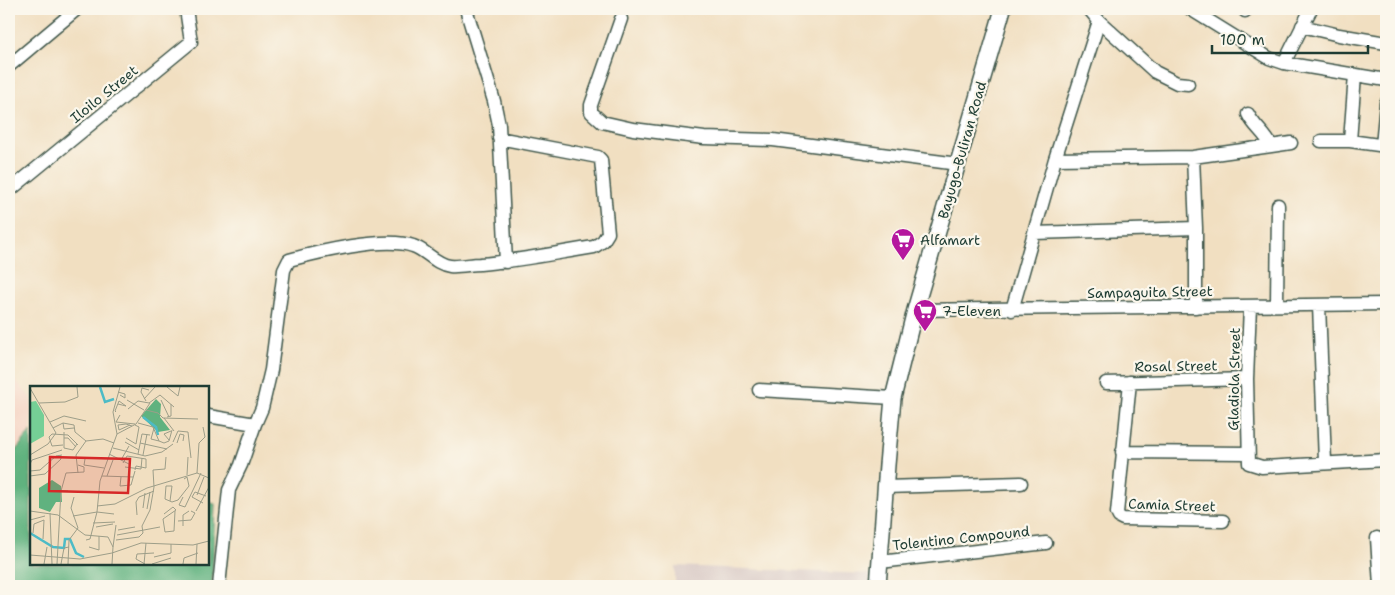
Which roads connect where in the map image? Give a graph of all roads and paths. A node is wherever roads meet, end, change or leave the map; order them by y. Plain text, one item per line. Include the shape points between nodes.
1 (77, 9) edge
2 (186, 9) edge
3 (466, 9) edge
4 (1003, 9) edge
5 (1089, 9) edge
6 (1190, 9) edge
7 (1311, 9) edge
8 (621, 19) dead end
9 (1099, 21) junction
10 (1302, 26) junction
11 (1386, 43) edge
12 (1284, 62) junction
13 (9, 66) edge
14 (1355, 75) junction
15 (1386, 80) edge
16 (1188, 84) dead end
17 (1386, 103) edge
18 (1248, 114) dead end
19 (499, 138) junction
20 (1321, 141) dead end
21 (1350, 141) junction
22 (1292, 144) dead end
23 (1271, 146) junction
24 (1384, 146) edge
25 (1193, 157) junction
26 (1055, 159) junction
27 (958, 164) junction
28 (9, 191) edge
29 (1278, 205) dead end
30 (1196, 228) junction
31 (1034, 233) junction
32 (506, 262) junction
33 (1386, 304) edge
34 (1277, 305) junction
35 (1319, 305) junction
36 (1196, 306) junction
37 (1250, 306) junction
38 (915, 310) junction
39 (1012, 310) junction
40 (1247, 379) junction
41 (1130, 382) junction
42 (1106, 383) dead end
43 (759, 390) dead end
44 (894, 398) junction
45 (209, 416) edge
46 (255, 424) junction
47 (1122, 452) junction
48 (1248, 453) junction
49 (1386, 460) edge
50 (1324, 462) junction
51 (1021, 483) dead end
52 (885, 487) junction
53 (1223, 521) dead end
54 (1377, 538) dead end
55 (1046, 543) dead end
56 (880, 562) junction
57 (219, 586) edge
58 (878, 586) edge
59 (1380, 586) edge

1 - 13 street
2 - 28 street, Iloilo Street via 191,42
3 - 19 street via 494,101
4 - 27 street, Bayugo-Buliran Road
5 - 9 street
6 - 12 street via 1269,58
7 - 10 street
8 - 27 street via 591,105 591,112 601,121 704,138 772,140
9 - 16 street via 1155,72
9 - 26 street
10 - 11 street
10 - 12 street
12 - 14 street
14 - 15 street
14 - 21 street
17 - 24 street
18 - 23 street
19 - 32 street
19 - 32 street via 598,157 601,160 608,233 594,247
20 - 21 street
21 - 24 street
22 - 23 street
23 - 25 street
25 - 26 street
25 - 30 street
26 - 31 street
27 - 38 street, Bayugo-Buliran Road
29 - 34 street
30 - 31 street
30 - 36 street
31 - 39 street
32 - 46 street via 449,266 430,258 415,246 398,242 375,243 289,260 284,270 271,370
33 - 35 street, Sampaguita Street
34 - 35 street, Sampaguita Street
34 - 37 street, Sampaguita Street
35 - 50 street
36 - 37 street, Sampaguita Street
36 - 39 street, Sampaguita Street
37 - 40 street, Gladiola Street
38 - 39 street, Sampaguita Street
38 - 44 street, Bayugo-Buliran Road
40 - 41 street, Rosal Street
40 - 48 street, Gladiola Street
41 - 42 street, Rosal Street
41 - 47 street
43 - 44 street
44 - 52 street, Bayugo-Buliran Road
45 - 46 street
46 - 57 street via 230,490
47 - 48 street
47 - 53 street, Camia Street via 1119,518
48 - 50 street via 1249,463 1256,466
49 - 50 street
51 - 52 street
52 - 56 street, Bayugo-Buliran Road
54 - 59 street
55 - 56 street, Tolentino Compound
56 - 58 street, Bayugo-Buliran Road

